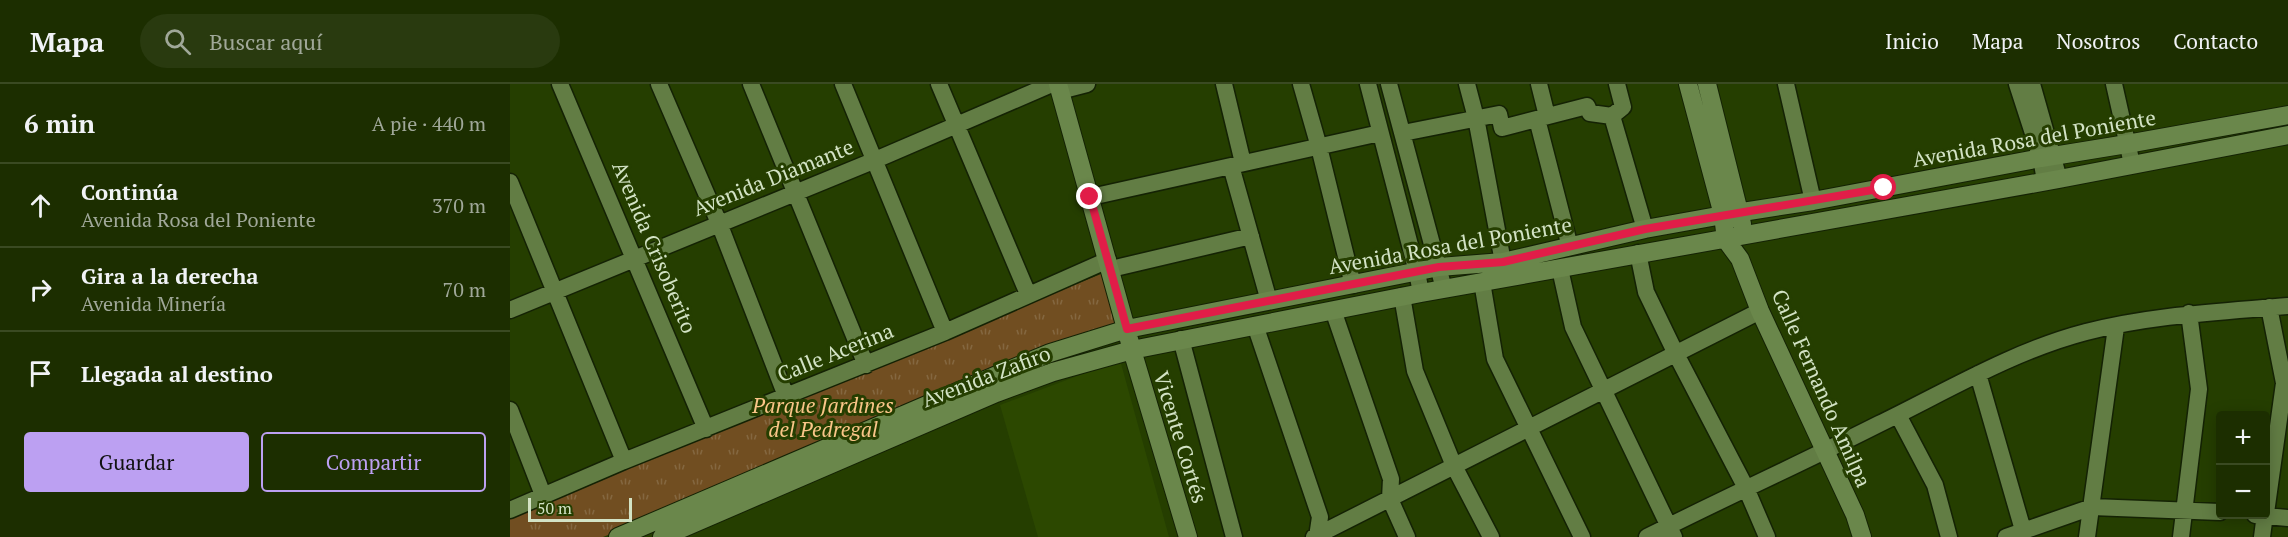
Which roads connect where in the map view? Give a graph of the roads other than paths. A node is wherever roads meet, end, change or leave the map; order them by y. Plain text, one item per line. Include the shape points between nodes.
1 (560, 84) edge
2 (658, 84) edge
3 (751, 84) edge
4 (843, 84) edge
5 (939, 84) edge
6 (1088, 84) edge
7 (1224, 84) edge
8 (1301, 84) edge
9 (1368, 84) edge
10 (1389, 84) edge
11 (1467, 84) edge
12 (1539, 84) edge
13 (1617, 84) edge
14 (1688, 84) edge
15 (1707, 84) edge
16 (1786, 84) edge
17 (2017, 84) edge
18 (2032, 84) edge
19 (2114, 84) edge
20 (1057, 86) edge
21 (2288, 115) edge
22 (1612, 116) junction
23 (1476, 118) junction
24 (1542, 118) junction
25 (956, 124) junction
26 (1380, 133) junction
27 (1403, 133) junction
28 (2288, 135) edge
29 (2127, 144) junction
30 (1319, 147) junction
31 (2047, 157) junction
32 (873, 161) junction
33 (2132, 164) junction
34 (1237, 165) junction
35 (2052, 180) junction
36 (510, 182) edge
37 (796, 191) junction
38 (1090, 197) junction
39 (1813, 201) junction
40 (1732, 213) junction
41 (719, 224) junction
42 (1645, 229) junction
43 (1251, 236) junction
44 (1735, 238) junction
45 (1570, 247) junction
46 (1638, 253) junction
47 (636, 259) junction
48 (1503, 262) junction
49 (1109, 264) junction
50 (1439, 267) junction
51 (1560, 269) junction
52 (1417, 272) junction
53 (1482, 282) junction
54 (1353, 285) junction
55 (1444, 289) junction
56 (556, 291) junction
57 (1421, 293) junction
58 (1028, 294) junction
59 (1402, 296) junction
60 (1269, 301) junction
61 (2288, 306) edge
62 (2269, 307) junction
63 (510, 310) edge
64 (1333, 310) junction
65 (1760, 311) junction
66 (2189, 313) junction
67 (1255, 325) junction
68 (2116, 327) junction
69 (1127, 329) junction
70 (945, 332) junction
71 (1181, 339) junction
72 (1132, 350) junction
73 (1676, 354) junction
74 (866, 365) junction
75 (1978, 374) junction
76 (1604, 390) junction
77 (786, 396) junction
78 (510, 410) edge
79 (1898, 415) junction
80 (1529, 428) junction
81 (706, 429) junction
82 (1825, 451) junction
83 (624, 461) junction
84 (1454, 466) junction
85 (2270, 466) edge
86 (791, 472) junction
87 (1746, 488) junction
88 (543, 495) junction
89 (1390, 499) junction
90 (2092, 507) junction
91 (2185, 509) junction
92 (510, 510) edge
93 (2216, 512) edge
94 (2270, 515) edge
95 (2288, 518) edge
96 (2262, 519) edge
97 (1672, 531) edge
98 (2024, 534) edge
99 (618, 537) edge
100 (662, 537) edge
101 (1188, 537) edge
102 (1234, 537) edge
103 (1316, 537) edge
104 (1407, 537) edge
105 (1491, 537) edge
106 (1582, 537) edge
107 (1647, 537) edge
108 (1767, 537) edge
109 (1862, 537) edge
110 (1948, 537) edge
111 (2006, 537) edge
112 (2088, 537) edge
113 (2181, 537) edge
114 (2262, 537) edge

1 - 47 street, Avenida Crisoberito
2 - 41 street
3 - 37 street
4 - 32 street
5 - 25 street
6 - 20 street, Avenida Diamante
7 - 34 street
8 - 30 street
9 - 26 street
10 - 27 street
11 - 23 street
12 - 24 street
13 - 22 street via 1623,107
14 - 40 street
15 - 40 street
16 - 39 street
17 - 31 street
18 - 31 street
19 - 29 street
20 - 25 street, Avenida Diamante
20 - 38 street, Vicente Cortés
21 - 29 street, Avenida Rosa del Poniente
22 - 24 street via 1590,113 1587,106
22 - 42 street
23 - 24 street via 1499,114 1502,128
23 - 27 street
23 - 48 street
24 - 45 street
25 - 32 street, Avenida Diamante
25 - 58 street
26 - 30 street
26 - 52 street
27 - 50 street
28 - 33 street, Avenida Rosa del Poniente
29 - 31 street, Avenida Rosa del Poniente
29 - 33 street
30 - 34 street
30 - 54 street
31 - 35 street
31 - 39 street, Avenida Rosa del Poniente
32 - 37 street, Avenida Diamante
32 - 70 street
33 - 35 street, Avenida Rosa del Poniente
34 - 38 street
34 - 43 street
35 - 44 street, Avenida Rosa del Poniente
36 - 56 street
37 - 41 street, Avenida Diamante
37 - 74 street
38 - 49 street, Vicente Cortés
39 - 40 street, Avenida Rosa del Poniente
40 - 42 street, Avenida Rosa del Poniente
40 - 44 street, Calle Fernando Amilpa
41 - 47 street, Avenida Diamante
41 - 77 street
42 - 45 street, Avenida Rosa del Poniente
43 - 49 street, Calle Acerina
43 - 60 street
44 - 46 street, Avenida Rosa del Poniente
44 - 65 street, Calle Fernando Amilpa
45 - 48 street, Avenida Rosa del Poniente
46 - 51 street, Avenida Rosa del Poniente
46 - 73 street via 1646,292
47 - 56 street, Avenida Diamante
47 - 81 street, Avenida Crisoberito
48 - 50 street, Avenida Rosa del Poniente
49 - 58 street, Calle Acerina
49 - 69 street, Vicente Cortés
50 - 52 street, Avenida Rosa del Poniente
50 - 55 street
51 - 53 street, Avenida Rosa del Poniente
51 - 76 street via 1573,327
52 - 54 street, Avenida Rosa del Poniente
52 - 57 street
53 - 55 street, Avenida Rosa del Poniente
53 - 80 street via 1495,359
54 - 60 street, Avenida Rosa del Poniente
55 - 57 street, Avenida Rosa del Poniente
56 - 63 street, Avenida Diamante
56 - 83 street
57 - 59 street, Avenida Rosa del Poniente
58 - 70 street, Calle Acerina
59 - 64 street, Avenida Rosa del Poniente
59 - 84 street via 1416,371
60 - 69 street, Avenida Rosa del Poniente
61 - 62 street
62 - 66 street
62 - 85 street via 2284,382
64 - 67 street, Avenida Rosa del Poniente
64 - 89 street via 1391,479
65 - 73 street
65 - 82 street, Calle Fernando Amilpa
66 - 68 street
66 - 91 street via 2199,389
67 - 71 street, Avenida Rosa del Poniente
67 - 103 street via 1320,517
68 - 75 street via 2044,345
68 - 90 street
69 - 72 street, Vicente Cortés
69 - 86 street, Avenida Rosa del Poniente via 1050,353
70 - 74 street, Calle Acerina
71 - 72 street, Avenida Rosa del Poniente
71 - 102 street
72 - 86 street, Avenida Zafiro via 1053,372
72 - 101 street, Vicente Cortés
73 - 76 street
73 - 87 street
74 - 77 street, Calle Acerina
75 - 79 street
75 - 98 street
76 - 80 street
76 - 97 street
77 - 81 street, Calle Acerina
78 - 88 street
79 - 82 street
79 - 110 street via 1935,485
80 - 84 street
80 - 106 street
81 - 83 street, Calle Acerina
82 - 87 street
82 - 109 street, Calle Fernando Amilpa
83 - 88 street, Calle Acerina
84 - 89 street
84 - 105 street
86 - 99 street, Avenida Rosa del Poniente
86 - 100 street, Avenida Zafiro
87 - 97 street
87 - 108 street
88 - 92 street, Calle Acerina
89 - 103 street
89 - 104 street
90 - 91 street
90 - 98 street
90 - 112 street
91 - 93 street
91 - 113 street
94 - 95 street
96 - 114 street
97 - 107 street
98 - 111 street

